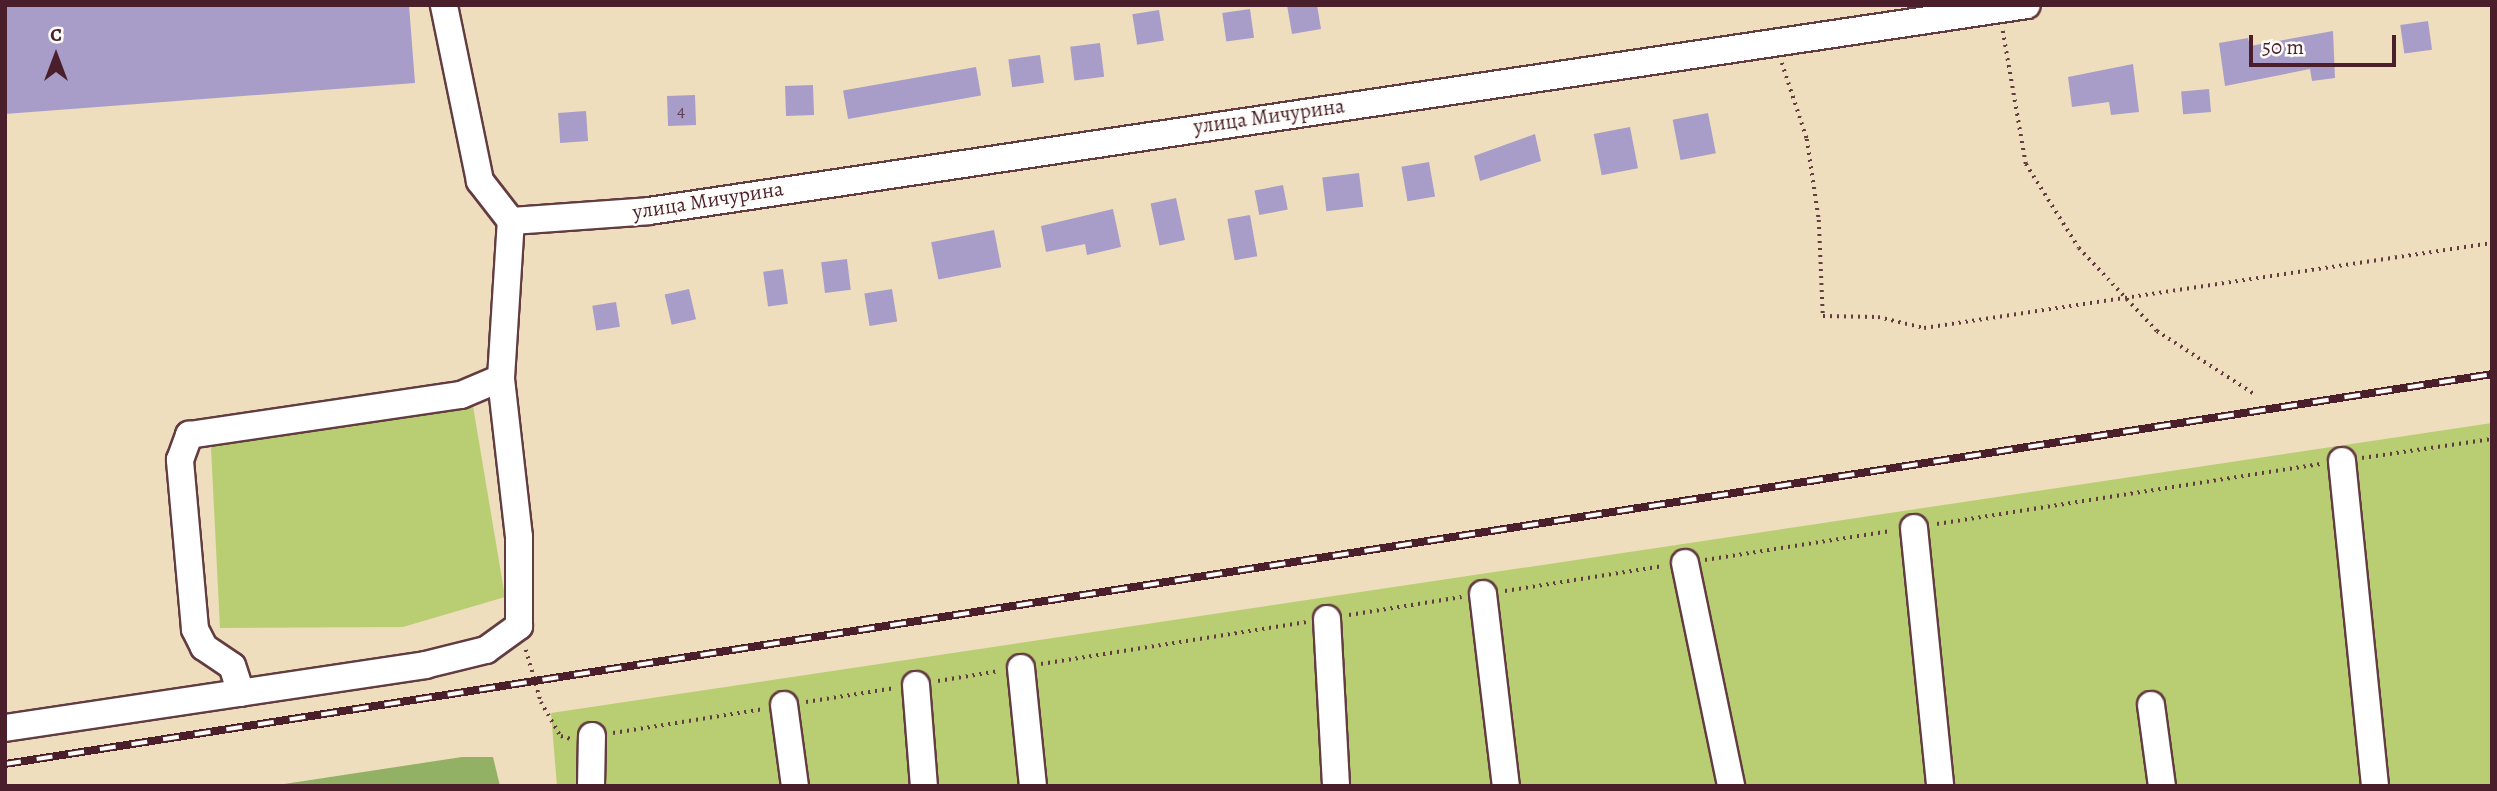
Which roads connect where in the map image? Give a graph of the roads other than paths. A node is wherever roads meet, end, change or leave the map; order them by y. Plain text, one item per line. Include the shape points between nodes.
1 (444, 5) edge
2 (2027, 5) edge
3 (1927, 12) edge
4 (511, 221) junction
5 (501, 378) junction
6 (2342, 461) road end
7 (1914, 528) road end
8 (1685, 563) road end
9 (1483, 594) road end
10 (1327, 619) road end
11 (1021, 668) road end
12 (916, 684) road end
13 (241, 693) junction
14 (784, 705) road end
15 (2151, 705) dead end
16 (5, 728) edge
17 (592, 736) road end
18 (592, 786) edge
19 (795, 786) edge
20 (924, 786) edge
21 (1033, 786) edge
22 (1336, 786) edge
23 (1506, 786) edge
24 (1731, 786) edge
25 (1940, 786) edge
26 (2162, 786) edge
27 (2375, 786) edge

1 - 4 street via 480,181
2 - 3 street, улица Мичурина
3 - 4 street, улица Мичурина via 1773,42 649,211
4 - 5 street
5 - 13 street via 519,537 519,626 486,650 425,665
5 - 13 street via 461,395 189,435 180,460 195,629 204,648 232,666
6 - 27 street
7 - 25 street
8 - 24 street
9 - 23 street
10 - 22 street
11 - 21 street
12 - 20 street
13 - 16 street
14 - 19 street
15 - 26 street
17 - 18 street

